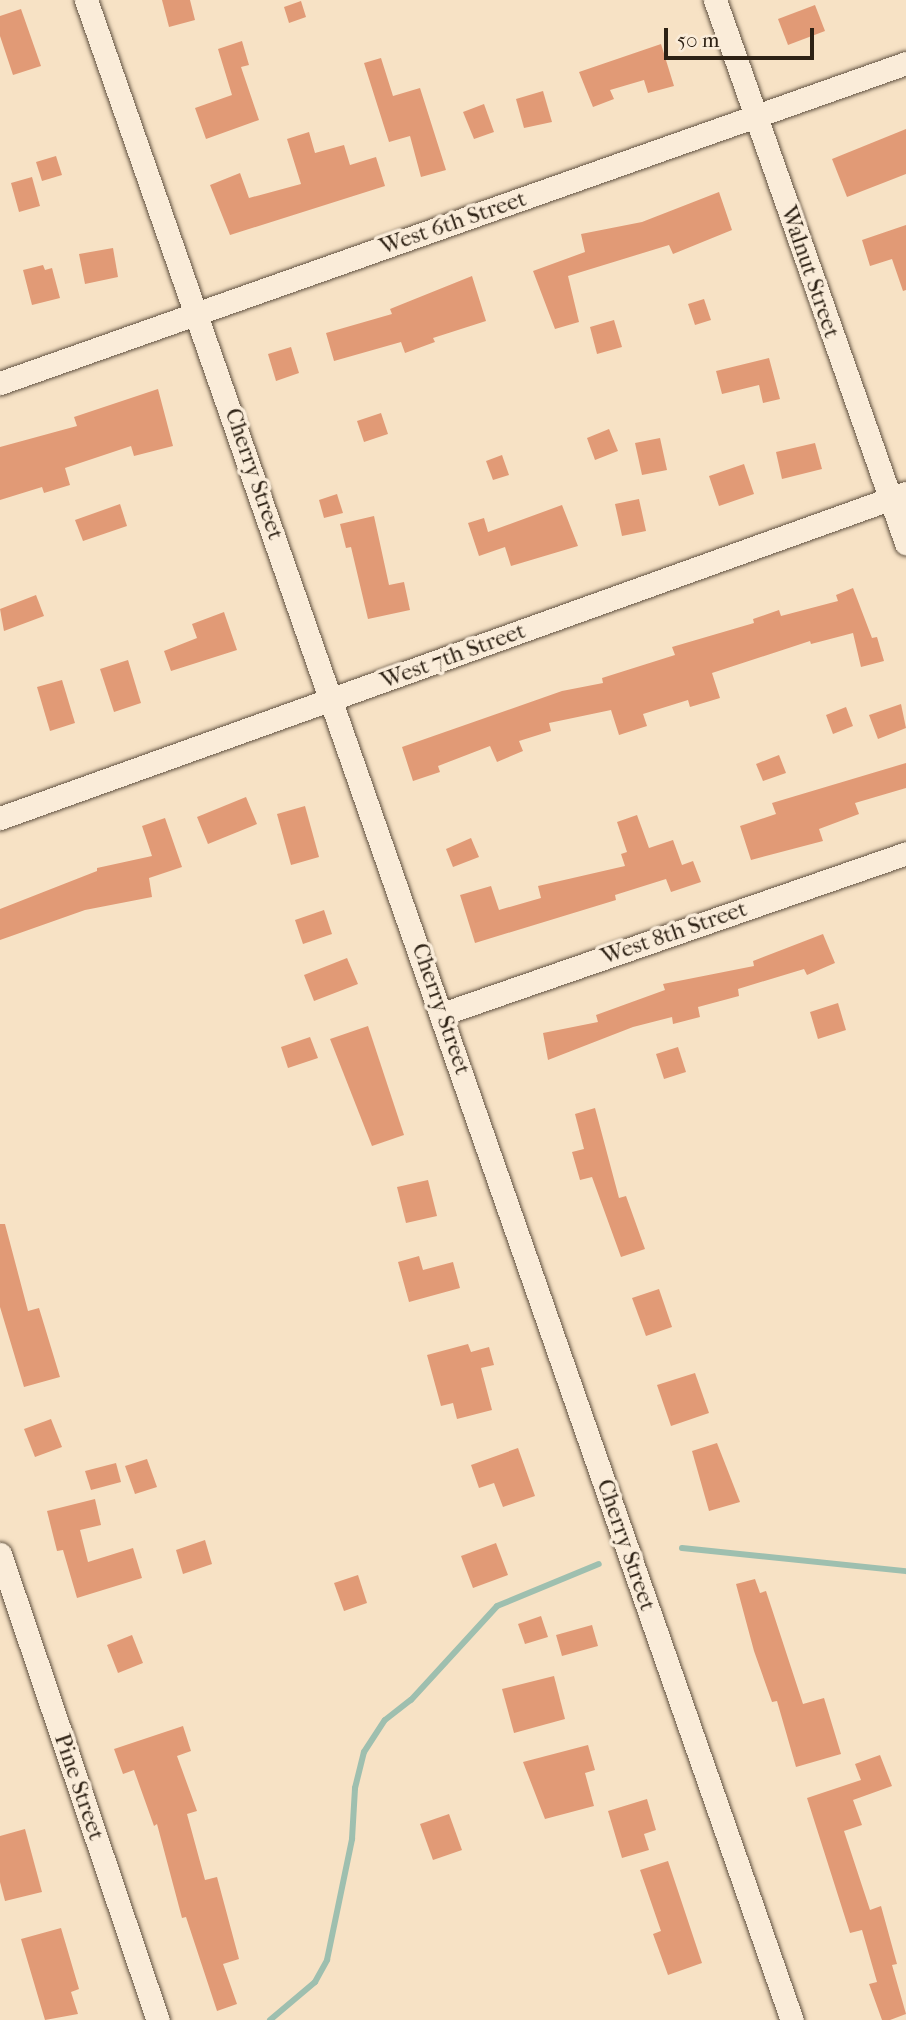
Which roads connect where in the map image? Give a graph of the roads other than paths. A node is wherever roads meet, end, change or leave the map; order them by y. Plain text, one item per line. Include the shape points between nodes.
1 (86, 0) edge
2 (715, 0) edge
3 (906, 63) edge
4 (756, 116) junction
5 (197, 313) junction
6 (0, 383) edge
7 (898, 496) edge
8 (906, 543) edge
9 (333, 699) junction
10 (0, 818) edge
11 (906, 853) edge
12 (442, 1014) junction
13 (0, 1554) edge
14 (158, 2020) edge
15 (792, 2020) edge

1 - 5 street, Cherry Street
2 - 4 street, Walnut Street
3 - 4 street, West 6th Street
4 - 5 street, West 6th Street
4 - 7 street, Walnut Street
5 - 6 street, West 6th Street
5 - 9 street, Cherry Street
7 - 8 street, Walnut Street
7 - 9 street, West 7th Street
9 - 10 street, West 7th Street
9 - 12 street, Cherry Street
11 - 12 street, West 8th Street
12 - 15 street, Cherry Street
13 - 14 street, Pine Street

